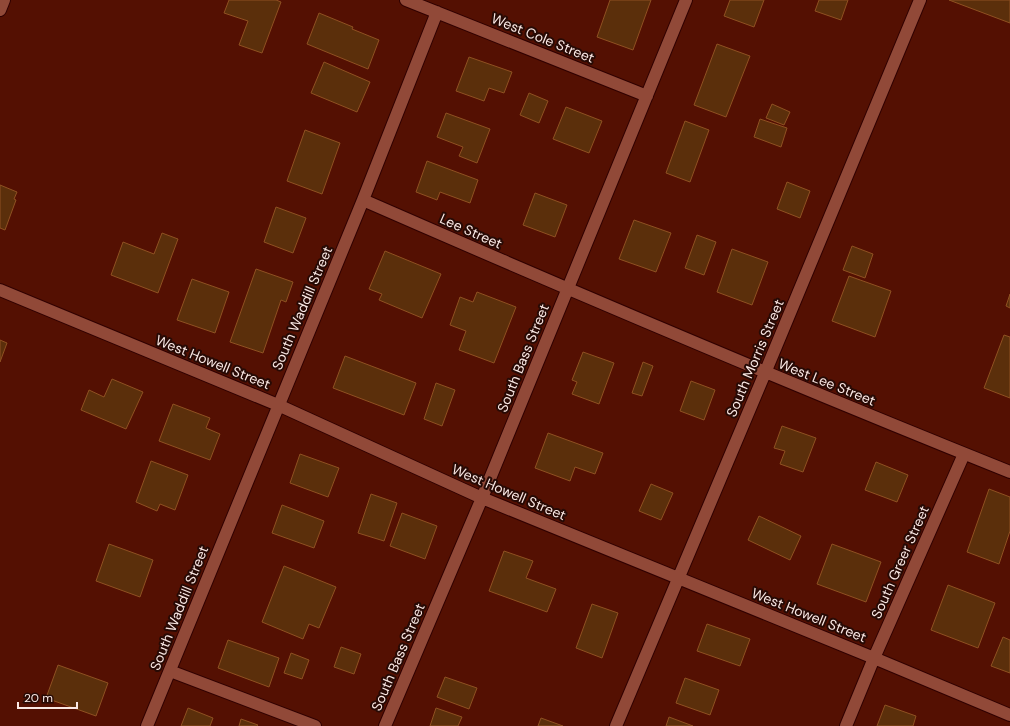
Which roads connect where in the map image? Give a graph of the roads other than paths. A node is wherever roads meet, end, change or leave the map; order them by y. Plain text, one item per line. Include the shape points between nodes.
1 (406, 0) edge
2 (686, 0) edge
3 (920, 0) edge
4 (437, 12) junction
5 (647, 96) junction
6 (363, 200) junction
7 (0, 290) edge
8 (567, 290) junction
9 (765, 373) junction
10 (278, 405) junction
11 (964, 454) junction
12 (1010, 472) edge
13 (482, 498) junction
14 (678, 578) junction
15 (874, 658) junction
16 (170, 671) junction
17 (1010, 715) edge
18 (147, 726) edge
19 (315, 726) edge
20 (385, 726) edge
21 (616, 726) edge
22 (846, 726) edge

1 - 4 street, West Cole Street
2 - 5 street, South Bass Street
3 - 9 street, South Morris Street
4 - 5 street, West Cole Street
4 - 6 street, South Waddill Street
5 - 8 street, South Bass Street
6 - 8 street, Lee Street
6 - 10 street, South Waddill Street
7 - 10 street, West Howell Street
8 - 9 street, West Lee Street
8 - 13 street, South Bass Street
9 - 11 street, West Lee Street
9 - 14 street, South Morris Street
10 - 13 street, West Howell Street
10 - 16 street, South Waddill Street
11 - 12 street, West Lee Street
11 - 15 street, South Greer Street
13 - 14 street, West Howell Street
13 - 20 street, South Bass Street
14 - 15 street, West Howell Street
14 - 21 street, South Morris Street
15 - 17 street, West Howell Street
15 - 22 street, South Greer Street
16 - 18 street, South Waddill Street
16 - 19 street

